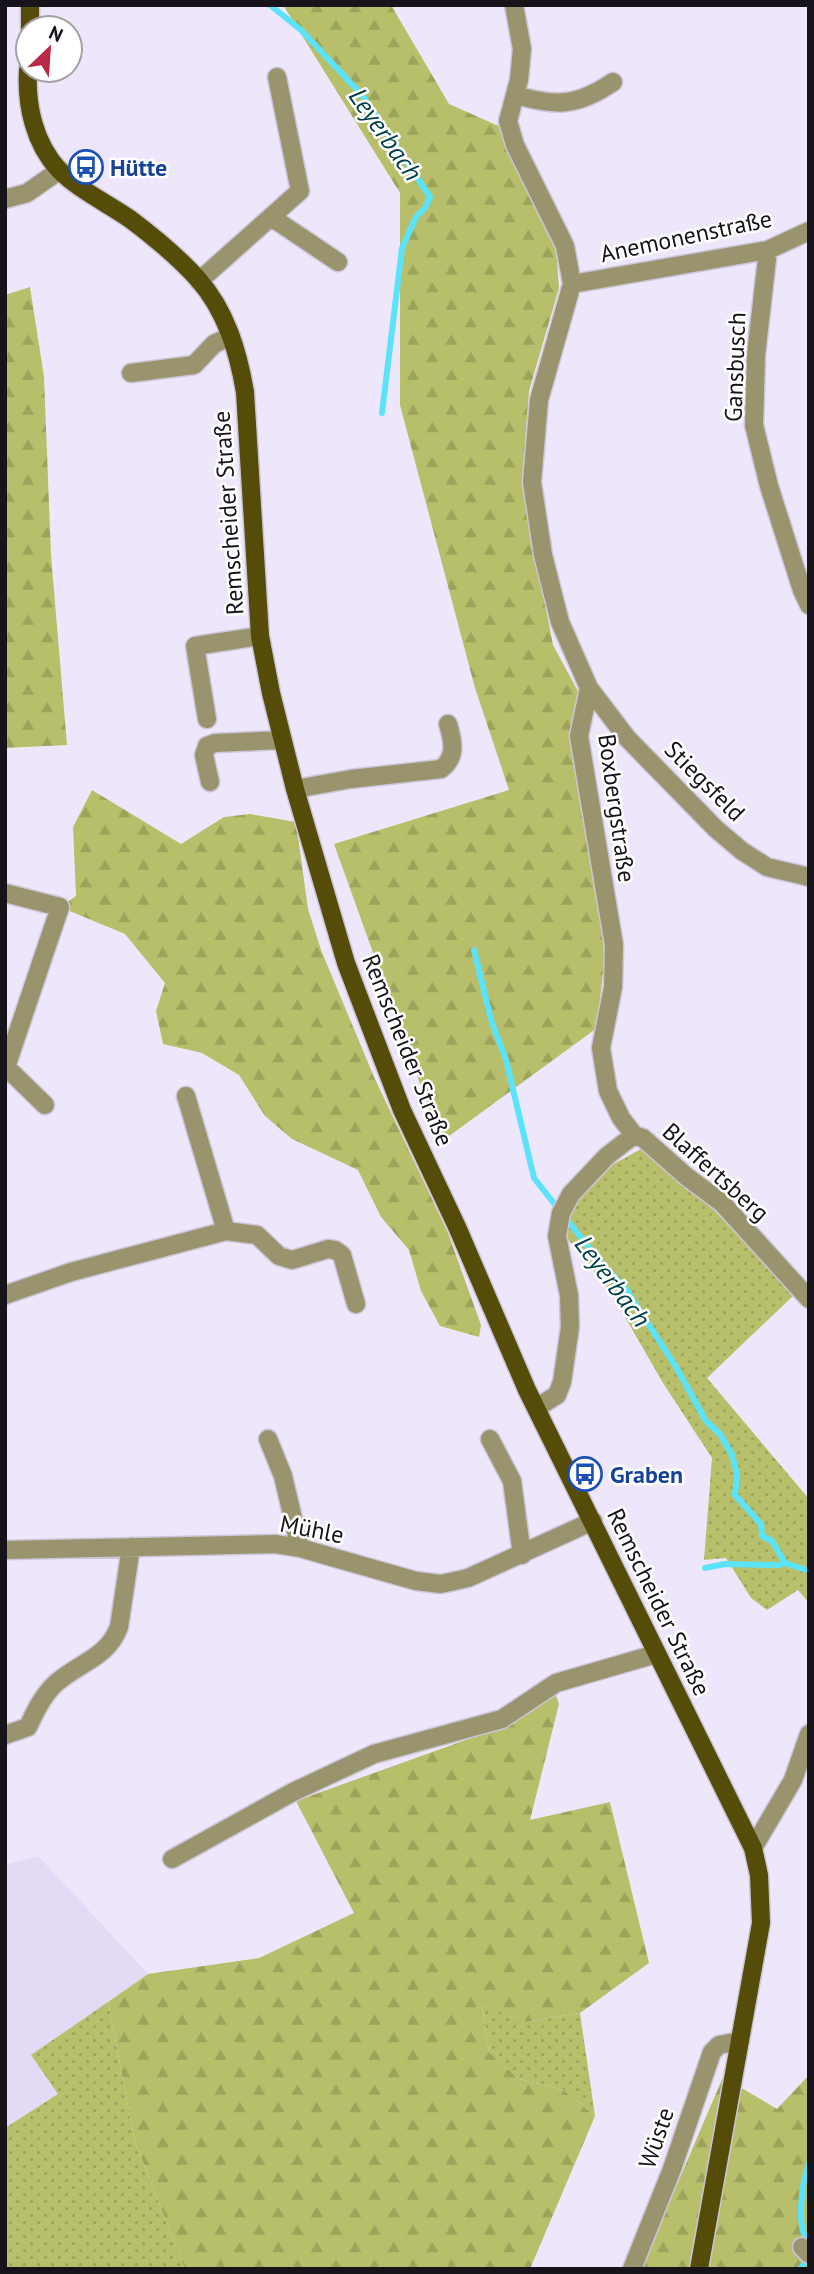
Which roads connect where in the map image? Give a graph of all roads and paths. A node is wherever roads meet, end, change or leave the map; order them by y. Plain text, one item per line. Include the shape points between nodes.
1 (514, 5) edge
2 (278, 77) dead end
3 (613, 82) dead end
4 (27, 84) edge
5 (516, 95) junction
6 (60, 170) junction
7 (5, 199) edge
8 (271, 217) junction
9 (809, 231) edge
10 (768, 250) junction
11 (338, 262) dead end
12 (199, 281) junction
13 (572, 284) junction
14 (231, 336) junction
15 (131, 373) dead end
16 (809, 605) edge
17 (260, 636) junction
18 (589, 688) junction
19 (207, 719) dead end
20 (448, 724) dead end
21 (282, 740) junction
22 (210, 782) dead end
23 (296, 789) junction
24 (809, 877) edge
25 (5, 893) edge
26 (186, 1096) dead end
27 (45, 1105) dead end
28 (634, 1135) junction
29 (226, 1231) junction
30 (5, 1295) edge
31 (809, 1299) edge
32 (356, 1304) dead end
33 (536, 1408) junction
34 (268, 1438) dead end
35 (491, 1439) dead end
36 (593, 1521) junction
37 (131, 1547) junction
38 (300, 1548) junction
39 (5, 1550) edge
40 (522, 1555) junction
41 (656, 1654) junction
42 (809, 1734) edge
43 (5, 1735) edge
44 (753, 1848) junction
45 (172, 1859) dead end
46 (740, 2041) junction
47 (632, 2269) edge
48 (699, 2269) edge

1 - 5 street via 522,49
2 - 8 street via 300,191
3 - 5 street via 577,101 557,104
4 - 6 main road, Remscheider Straße via 32,119 46,152
5 - 13 street via 508,121 515,145 565,246
6 - 7 street via 27,193
6 - 12 main road, Remscheider Straße via 130,219
8 - 11 street
8 - 12 street
9 - 10 street, Anemonenstraße
10 - 13 street, Anemonenstraße
10 - 16 street, Gansbusch via 756,355 754,425
12 - 14 main road, Remscheider Straße
13 - 18 street via 539,400 533,482 543,555 560,622
14 - 15 street via 214,344 194,365
14 - 17 main road, Remscheider Straße via 245,392
17 - 19 street via 194,646
17 - 21 main road, Remscheider Straße
18 - 24 street, Stiegsfeld via 627,738 716,829 767,867
18 - 28 street, Boxbergstraße via 579,736 614,945 601,1048 608,1091
20 - 23 street via 454,744 451,758 441,769
21 - 22 street via 207,746 204,755
21 - 23 main road, Remscheider Straße
23 - 33 main road, Remscheider Straße via 346,962 402,1110
25 - 27 street via 60,906 6,1067
26 - 29 street
28 - 31 street, Blaffertsberg via 722,1203
28 - 33 street, Blaffertsberg via 607,1156 564,1203 557,1236 569,1295 570,1328 557,1395
29 - 30 street via 71,1272
29 - 32 street via 257,1235 278,1256 292,1260 335,1250 342,1255
33 - 36 main road, Remscheider Straße
34 - 38 street via 283,1476
35 - 40 street via 512,1481
36 - 40 street, Mühle
36 - 41 main road, Remscheider Straße
37 - 38 street, Mühle via 275,1544
37 - 39 street, Mühle
37 - 43 street via 114,1638 107,1648 55,1684 28,1727
38 - 40 street, Mühle via 441,1584
41 - 44 main road, Remscheider Straße
41 - 45 street via 556,1683 502,1719 374,1754 293,1792
42 - 44 street via 793,1780
44 - 46 main road, Remscheider Straße via 760,1875 761,1923
46 - 47 street, Wüste via 719,2045 712,2052 673,2169
46 - 48 main road, Remscheider Straße

